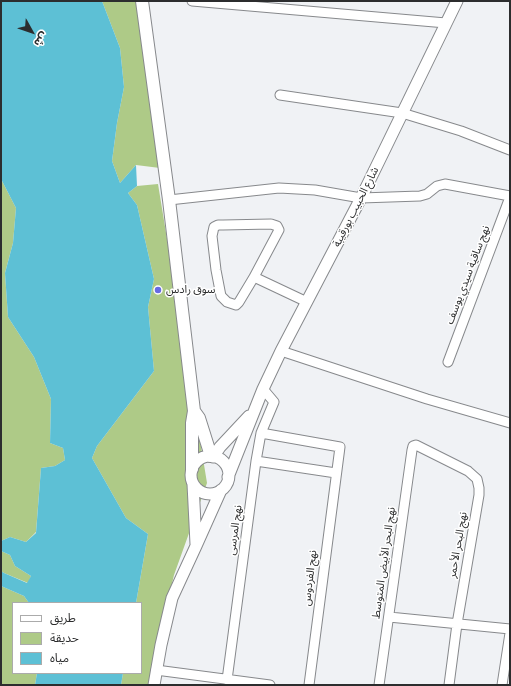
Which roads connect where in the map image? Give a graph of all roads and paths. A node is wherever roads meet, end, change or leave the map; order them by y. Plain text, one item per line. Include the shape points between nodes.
1 (142, 1) edge
2 (192, 1) edge
3 (457, 1) edge
4 (446, 24) junction
5 (280, 95) dead end
6 (402, 113) junction
7 (510, 150) edge
8 (510, 196) edge
9 (361, 198) junction
10 (169, 200) junction
11 (254, 277) junction
12 (306, 302) junction
13 (281, 351) junction
14 (448, 362) dead end
15 (263, 389) junction
16 (194, 411) junction
17 (254, 411) junction
18 (510, 423) edge
19 (260, 433) junction
20 (415, 446) joint
21 (212, 457) junction
22 (256, 461) junction
23 (192, 469) junction
24 (336, 474) junction
25 (228, 477) junction
26 (193, 484) junction
27 (221, 490) junction
28 (196, 546) junction
29 (389, 618) junction
30 (457, 624) junction
31 (510, 629) edge
32 (510, 633) edge
33 (156, 670) junction
34 (227, 680) junction
35 (154, 685) edge
36 (270, 685) edge
37 (309, 685) edge
38 (379, 685) edge
39 (449, 685) edge
40 (502, 685) edge

1 - 10 main road
2 - 4 street
3 - 4 street, شارع الحبيب بورقيبة
4 - 6 street, شارع الحبيب بورقيبة
5 - 6 street
6 - 7 street via 461,131
6 - 9 street, شارع الحبيب بورقيبة
8 - 9 street via 445,184 424,195
8 - 14 street, نهج ساقية سيدي يوسف
9 - 10 street via 298,188 279,188
9 - 12 street, شارع الحبيب بورقيبة
10 - 16 main road
11 - 11 street via 239,302 236,304 224,300 216,270 212,236 214,227 264,224 278,226 278,232
11 - 12 street
12 - 13 street, شارع الحبيب بورقيبة
13 - 15 street, شارع الحبيب بورقيبة
13 - 18 street
15 - 17 street, شارع الحبيب بورقيبة
15 - 19 street, نهج المرسى via 274,402
16 - 21 main road via 199,418
16 - 23 main road
17 - 21 street, شارع الحبيب بورقيبة
17 - 25 street, شارع الحبيب بورقيبة
19 - 22 street, نهج المرسى
19 - 24 street, نهج الفردوس via 340,448
20 - 29 street, نهج البحر الأبيض المتوسط via 412,450
20 - 30 street, نهج البحر الأحمر via 420,446 468,471 477,479 479,495
21 - 23 street via 199,460
21 - 25 street via 224,463
22 - 24 street
22 - 34 street, نهج المرسى
23 - 26 street
24 - 37 street, نهج الفردوس
25 - 27 street
26 - 27 street via 206,494
26 - 28 street
27 - 28 street
28 - 33 street via 172,598
29 - 30 street
29 - 38 street, نهج البحر الأبيض المتوسط
30 - 31 street
30 - 39 street, نهج البحر الأحمر
32 - 40 street
33 - 34 street
33 - 35 street
34 - 36 street

